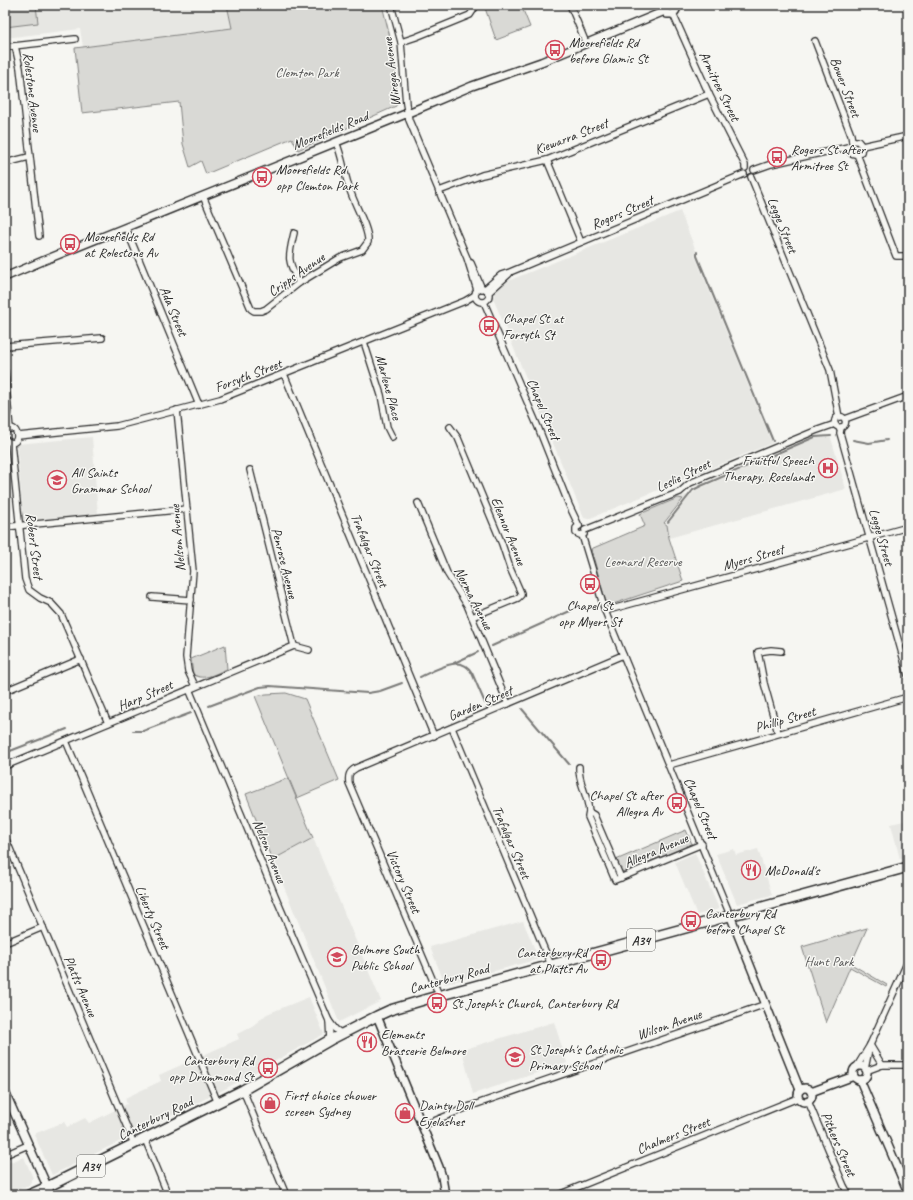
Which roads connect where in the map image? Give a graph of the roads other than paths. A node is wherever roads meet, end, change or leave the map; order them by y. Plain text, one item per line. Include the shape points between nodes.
1 (391, 5) edge
2 (474, 5) edge
3 (570, 5) edge
4 (666, 8) edge
5 (676, 8) edge
6 (75, 39) dead end
7 (816, 41) dead end
8 (401, 42) junction
9 (586, 43) junction
10 (15, 46) junction
11 (5, 47) edge
12 (709, 94) junction
13 (408, 113) junction
14 (908, 136) edge
15 (852, 141) junction
16 (336, 142) junction
17 (862, 146) junction
18 (848, 147) junction
19 (857, 154) junction
20 (29, 157) junction
21 (547, 160) junction
22 (5, 163) edge
23 (745, 168) junction
24 (754, 170) junction
25 (744, 174) junction
26 (751, 177) junction
27 (439, 191) junction
28 (203, 196) junction
29 (126, 228) junction
30 (294, 233) dead end
31 (39, 236) dead end
32 (581, 242) junction
33 (908, 256) edge
34 (467, 258) junction
35 (510, 272) junction
36 (476, 273) junction
37 (5, 277) edge
38 (496, 279) junction
39 (299, 283) junction
40 (481, 291) junction
41 (484, 302) junction
42 (102, 338) dead end
43 (364, 342) junction
44 (5, 346) edge
45 (5, 372) edge
46 (284, 374) junction
47 (908, 396) edge
48 (199, 405) junction
49 (177, 410) junction
50 (839, 417) junction
51 (845, 419) junction
52 (835, 424) junction
53 (450, 427) dead end
54 (841, 427) junction
55 (7, 431) edge
56 (18, 436) junction
57 (392, 437) dead end
58 (908, 437) edge
59 (5, 440) edge
60 (908, 442) edge
61 (11, 443) junction
62 (250, 470) dead end
63 (418, 503) dead end
64 (187, 509) junction
65 (20, 526) junction
66 (5, 527) edge
67 (908, 527) edge
68 (584, 532) junction
69 (870, 537) junction
70 (152, 597) dead end
71 (191, 600) junction
72 (605, 611) junction
73 (472, 618) junction
74 (294, 646) junction
75 (309, 650) dead end
76 (781, 651) dead end
77 (623, 655) junction
78 (81, 659) junction
79 (908, 675) edge
80 (192, 688) junction
81 (5, 691) edge
82 (908, 697) edge
83 (508, 704) junction
84 (108, 723) junction
85 (452, 728) junction
86 (778, 733) junction
87 (434, 736) junction
88 (66, 741) junction
89 (669, 765) junction
90 (5, 766) edge
91 (579, 767) dead end
92 (348, 776) joint
93 (5, 836) edge
94 (702, 844) junction
95 (908, 866) edge
96 (730, 915) junction
97 (43, 927) junction
98 (5, 943) edge
99 (908, 961) edge
100 (551, 965) junction
101 (439, 995) junction
102 (766, 1004) junction
103 (377, 1016) junction
104 (329, 1021) junction
105 (342, 1034) junction
106 (330, 1040) junction
107 (870, 1045) junction
108 (882, 1064) junction
109 (908, 1065) edge
110 (856, 1068) junction
111 (866, 1070) junction
112 (857, 1078) junction
113 (243, 1090) junction
114 (5, 1092) edge
115 (811, 1092) junction
116 (799, 1094) junction
117 (808, 1101) junction
118 (218, 1103) junction
119 (422, 1126) junction
120 (145, 1139) junction
121 (134, 1144) junction
122 (28, 1145) junction
123 (5, 1155) edge
124 (49, 1191) edge
125 (908, 1192) edge
126 (29, 1195) edge
127 (168, 1195) edge
128 (286, 1195) edge
129 (445, 1195) edge
130 (558, 1195) edge
131 (848, 1195) edge

1 - 8 street, Wirega Avenue
2 - 8 street via 470,15
3 - 9 street
4 - 5 main road via 669,14
4 - 9 main road, Moorefields Road
5 - 12 street, Armitree Street
6 - 10 street
7 - 15 street, Bower Street via 852,135
8 - 13 street, Wirega Avenue
9 - 13 main road, Moorefields Road
10 - 11 street
10 - 20 street, Rolestone Avenue via 20,68
12 - 21 street, Kiewarra Street
12 - 23 street, Armitree Street
13 - 16 main road, Moorefields Road
13 - 27 street
14 - 17 street
15 - 17 street via 858,141
15 - 18 street
16 - 28 main road, Moorefields Road
16 - 39 street, Cripps Avenue via 368,242 362,250 340,258
17 - 19 street via 861,152
18 - 19 street via 851,153
18 - 24 street
19 - 33 street via 896,256
20 - 22 street
20 - 31 street, Rolestone Avenue
21 - 27 street, Kiewarra Street via 482,175
21 - 32 street
23 - 24 street via 750,167
23 - 25 street
24 - 26 street
25 - 26 street via 747,178
25 - 32 street, Rogers Street
26 - 50 street, Legge Street via 830,370
27 - 34 street
28 - 29 main road, Moorefields Road
28 - 39 street, Cripps Avenue via 252,310 258,312 266,309
29 - 37 main road, Moorefields Road
29 - 48 street, Ada Street
30 - 39 street via 289,262
32 - 35 street, Rogers Street
34 - 36 street
34 - 40 street
35 - 38 street, Rogers Street
35 - 40 street, Rogers Street
36 - 38 street via 485,282
36 - 40 street
38 - 40 street, Rogers Street
40 - 41 street via 488,298
40 - 41 street via 478,301
40 - 43 street, Forsyth Street via 466,301
41 - 68 street, Chapel Street via 579,526 576,528 577,534
42 - 44 street
43 - 46 street, Forsyth Street
43 - 57 street, Marlene Place
45 - 55 street
46 - 48 street, Forsyth Street
46 - 87 street, Trafalgar Street
47 - 51 street
48 - 49 street, Forsyth Street
49 - 56 street, Forsyth Street via 116,426
49 - 64 street, Nelson Avenue
50 - 51 street
50 - 52 street
51 - 54 street via 845,424
52 - 54 street
52 - 68 street, Leslie Street via 690,483 680,492
53 - 73 street, Eleanor Avenue via 461,445 521,592 520,597
54 - 69 street, Legge Street via 840,433
55 - 56 street via 14,430
56 - 61 street
58 - 60 street
59 - 61 street
61 - 65 street, Robert Street
62 - 74 street, Penrose Avenue
63 - 73 street, Norma Avenue via 447,573
64 - 65 street
64 - 71 street, Nelson Avenue via 193,571
65 - 66 street
65 - 78 street, Robert Street via 25,579 29,590 51,603 61,614
67 - 69 street, Myers Street
68 - 72 street, Chapel Street
69 - 72 street, Myers Street
69 - 79 street, Legge Street
70 - 71 street
71 - 80 street, Nelson Avenue via 186,656
72 - 77 street, Chapel Street
73 - 83 street, Norma Avenue
74 - 75 street
74 - 80 street, Harp Street
76 - 86 street via 758,652
77 - 83 street, Garden Street
77 - 89 street, Chapel Street
78 - 81 street
78 - 84 street, Robert Street
80 - 84 street, Harp Street
80 - 104 street, Nelson Avenue via 277,900
82 - 86 street, Phillip Street
83 - 85 street, Garden Street
84 - 88 street, Harp Street
85 - 87 street, Garden Street
85 - 100 street, Trafalgar Street
86 - 89 street, Phillip Street
87 - 92 street, Garden Street via 356,768
88 - 90 street, Harp Street
88 - 118 street, Liberty Street
89 - 94 street, Chapel Street
91 - 94 street, Allegra Avenue via 579,777 588,800 589,812 594,815 618,879
92 - 101 street, Victory Street
93 - 97 street, Platts Avenue
94 - 96 street, Chapel Street
95 - 96 highway, Canterbury Road / A34
96 - 100 highway, Canterbury Road / A34
96 - 102 main road, Chapel Street
97 - 98 street
97 - 121 street, Platts Avenue
99 - 107 street
100 - 101 highway, Canterbury Road / A34
101 - 103 highway, Canterbury Road / A34
102 - 116 main road, Chapel Street
102 - 119 street, Wilson Avenue via 468,1107
103 - 105 highway, Canterbury Road / A34
103 - 119 main road
104 - 105 street, Nelson Avenue
104 - 106 street, Nelson Avenue
105 - 106 highway, Canterbury Road / A34
106 - 113 highway, Canterbury Road / A34
107 - 108 street
107 - 110 street
107 - 111 street
108 - 109 street
108 - 111 street
110 - 111 main road via 862,1067
110 - 112 main road via 854,1072
111 - 112 main road via 866,1077
112 - 115 main road
112 - 125 main road
113 - 118 highway, Canterbury Road / A34
113 - 128 street
114 - 122 main road
115 - 116 main road via 806,1089
115 - 117 main road
116 - 117 main road via 802,1102
116 - 130 street, Chalmers Street
117 - 131 street, Pithers Street
118 - 120 highway, Canterbury Road / A34
119 - 129 main road via 442,1177
120 - 121 highway, Canterbury Road / A34
120 - 127 street
121 - 124 highway, Canterbury Road / A34
122 - 123 street
122 - 124 main road
124 - 126 highway, Canterbury Road / A34

